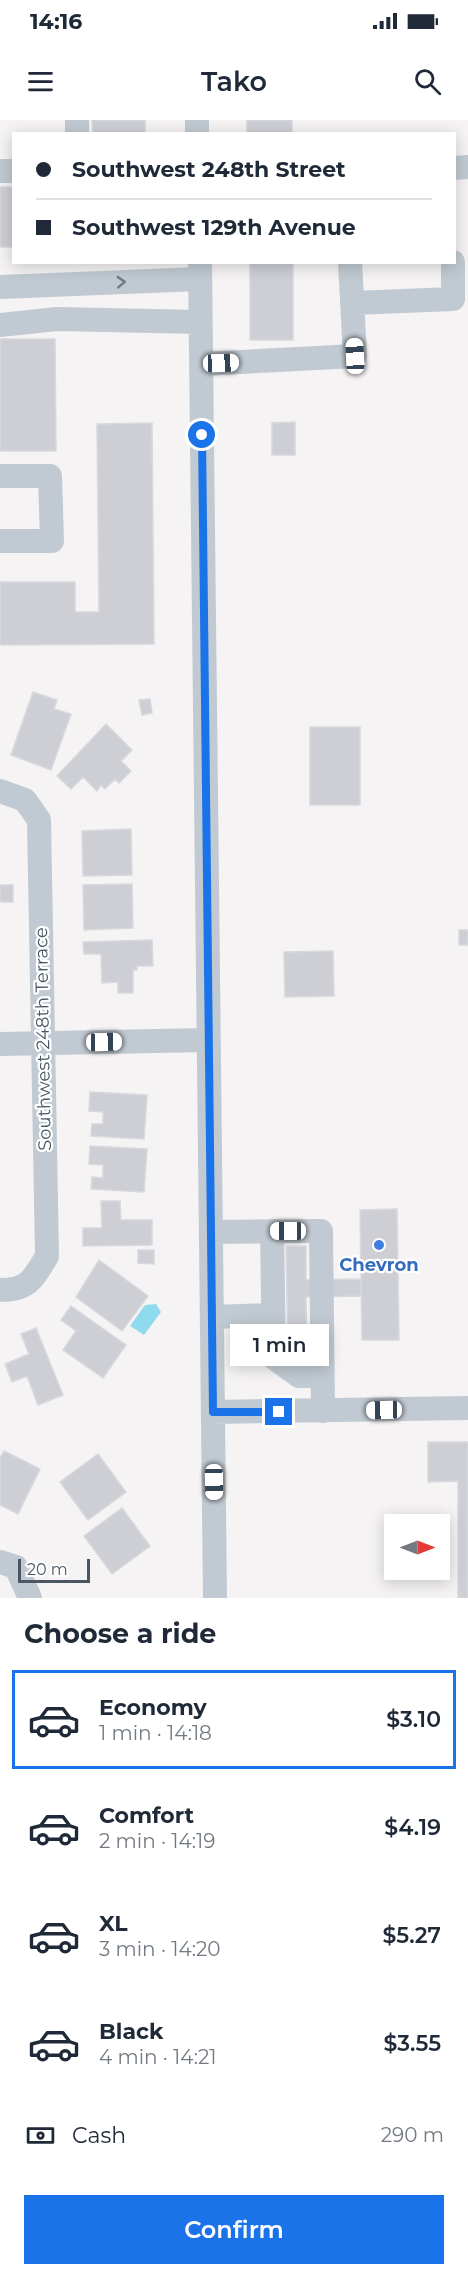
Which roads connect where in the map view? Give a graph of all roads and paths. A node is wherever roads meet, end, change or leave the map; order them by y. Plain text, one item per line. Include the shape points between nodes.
1 (350, 264) edge
2 (453, 264) edge
3 (200, 271) edge
4 (78, 274) edge
5 (0, 287) edge
6 (352, 303) junction
7 (200, 322) junction
8 (0, 325) edge
9 (201, 364) junction
10 (0, 476) edge
11 (0, 542) edge
12 (0, 791) edge
13 (208, 1040) junction
14 (44, 1043) junction
15 (0, 1044) edge
16 (272, 1231) junction
17 (211, 1232) junction
18 (0, 1290) edge
19 (272, 1315) junction
20 (212, 1317) junction
21 (322, 1376) junction
22 (468, 1408) edge
23 (323, 1411) junction
24 (213, 1412) junction
25 (8, 1565) edge
26 (30, 1598) edge
27 (215, 1598) edge

1 - 6 street
2 - 6 street via 453,299
4 -> 3 street
3 - 7 street
4 - 5 street
6 - 9 street via 355,356
7 - 8 street via 57,319
7 - 9 street
9 - 13 street
10 - 11 street via 50,476 52,541
12 - 14 street, Southwest 248th Terrace via 25,800 39,820
13 - 14 street
13 - 17 street
14 - 15 street
14 - 18 street, Southwest 248th Terrace via 47,1256 33,1279 19,1290
16 - 17 street
16 - 19 street
16 - 21 street via 321,1231
17 - 20 street
19 - 20 street
19 - 21 street via 274,1358 299,1376
20 - 24 street
21 - 23 street
22 - 23 street
23 - 24 street
24 - 27 street
25 - 26 street

